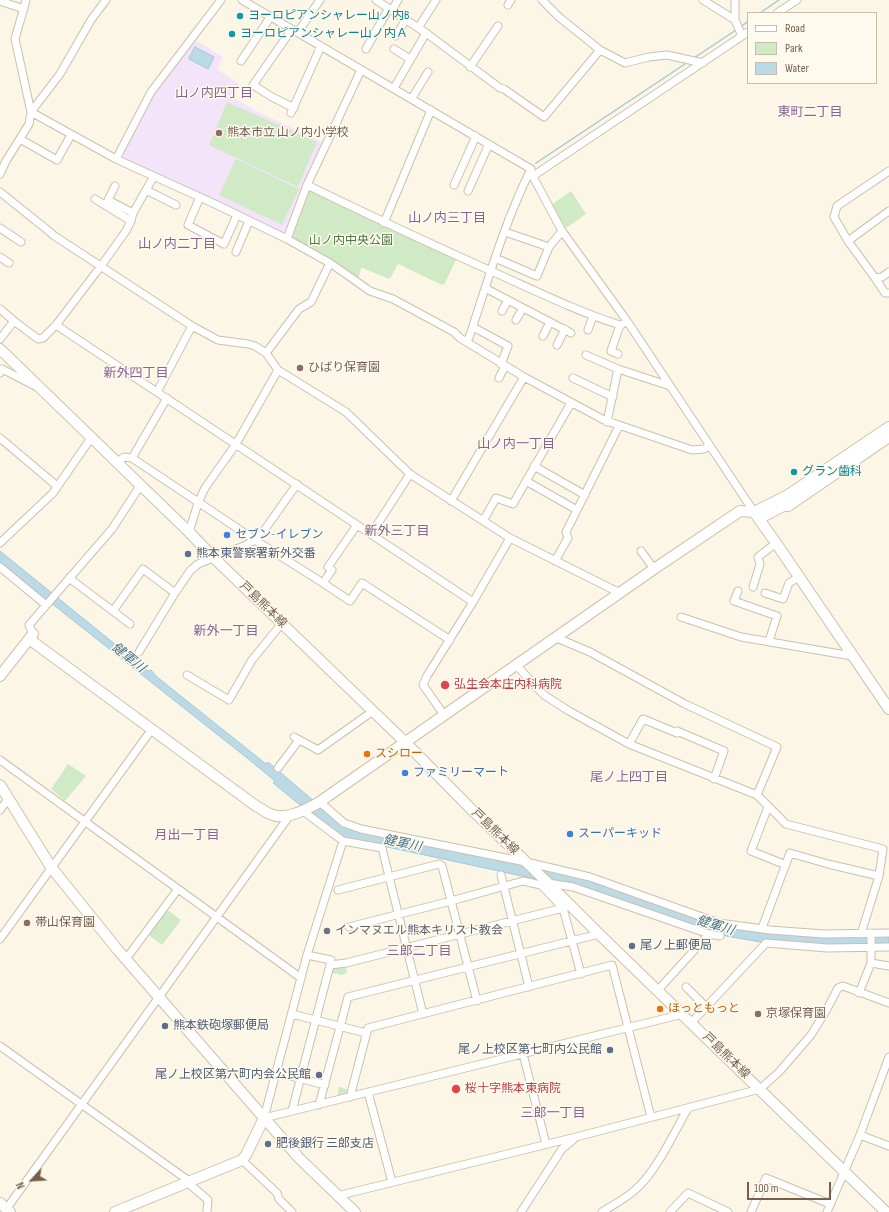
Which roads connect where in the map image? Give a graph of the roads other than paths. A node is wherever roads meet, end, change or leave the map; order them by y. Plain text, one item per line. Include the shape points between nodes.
1 (26, 0) edge
2 (106, 0) edge
3 (221, 0) edge
4 (242, 0) edge
5 (320, 0) edge
6 (376, 0) edge
7 (398, 0) edge
8 (435, 0) edge
9 (542, 0) edge
10 (704, 0) edge
11 (735, 0) edge
12 (797, 0) edge
13 (0, 1) edge
14 (24, 9) junction
15 (390, 9) junction
16 (779, 12) edge
17 (271, 16) junction
18 (406, 19) junction
19 (734, 20) junction
20 (498, 26) dead end
21 (418, 28) junction
22 (295, 31) junction
23 (426, 33) junction
24 (745, 34) edge
25 (396, 36) dead end
26 (321, 46) junction
27 (366, 49) dead end
28 (394, 49) dead end
29 (600, 50) junction
30 (410, 59) junction
31 (241, 61) dead end
32 (703, 63) junction
33 (470, 67) junction
34 (361, 70) junction
35 (428, 72) dead end
36 (394, 88) junction
37 (412, 98) junction
38 (431, 110) junction
39 (31, 112) junction
40 (71, 135) junction
41 (476, 136) junction
42 (20, 139) junction
43 (489, 144) junction
44 (116, 159) junction
45 (889, 171) edge
46 (0, 174) edge
47 (531, 174) junction
48 (154, 176) junction
49 (454, 184) dead end
50 (307, 185) junction
51 (115, 186) dead end
52 (146, 190) junction
53 (468, 191) dead end
54 (0, 192) edge
55 (200, 198) junction
56 (95, 199) dead end
57 (176, 205) dead end
58 (889, 211) edge
59 (237, 215) junction
60 (132, 217) junction
61 (249, 221) junction
62 (384, 223) junction
63 (0, 228) edge
64 (562, 231) junction
65 (505, 232) junction
66 (287, 239) junction
67 (848, 241) junction
68 (21, 242) dead end
69 (549, 247) junction
70 (236, 252) dead end
71 (0, 257) edge
72 (495, 258) junction
73 (9, 263) dead end
74 (330, 263) junction
75 (101, 266) junction
76 (490, 270) junction
77 (889, 272) edge
78 (875, 278) junction
79 (485, 288) junction
80 (888, 295) edge
81 (508, 300) junction
82 (523, 308) junction
83 (0, 309) edge
84 (502, 311) dead end
85 (593, 316) junction
86 (14, 320) junction
87 (516, 320) dead end
88 (550, 322) junction
89 (624, 323) junction
90 (56, 325) junction
91 (192, 326) junction
92 (473, 327) junction
93 (588, 330) dead end
94 (542, 336) dead end
95 (0, 339) edge
96 (467, 342) junction
97 (557, 345) dead end
98 (0, 349) edge
99 (266, 353) junction
100 (586, 354) dead end
101 (618, 354) dead end
102 (503, 365) junction
103 (618, 369) junction
104 (278, 370) junction
105 (0, 373) edge
106 (524, 377) junction
107 (499, 378) dead end
108 (573, 378) dead end
109 (670, 386) junction
110 (40, 389) junction
111 (157, 392) junction
112 (613, 396) junction
113 (167, 398) junction
114 (570, 403) junction
115 (608, 422) junction
116 (619, 426) junction
117 (889, 427) edge
118 (889, 437) edge
119 (0, 438) edge
120 (91, 438) junction
121 (236, 444) junction
122 (709, 446) junction
123 (132, 458) junction
124 (116, 463) junction
125 (534, 466) junction
126 (410, 474) junction
127 (526, 481) junction
128 (297, 484) junction
129 (57, 486) junction
130 (140, 486) junction
131 (585, 495) junction
132 (451, 501) junction
133 (794, 501) junction
134 (199, 502) junction
135 (577, 510) junction
136 (754, 512) junction
137 (483, 521) junction
138 (357, 525) junction
139 (188, 532) junction
140 (769, 533) junction
141 (371, 534) junction
142 (510, 538) junction
143 (255, 540) junction
144 (0, 543) edge
145 (776, 543) junction
146 (641, 551) dead end
147 (214, 558) junction
148 (555, 561) junction
149 (0, 567) edge
150 (654, 569) junction
151 (799, 577) junction
152 (69, 578) junction
153 (323, 583) junction
154 (753, 587) dead end
155 (738, 591) dead end
156 (175, 592) junction
157 (620, 593) junction
158 (765, 593) dead end
159 (473, 602) junction
160 (47, 605) junction
161 (114, 612) junction
162 (681, 618) dead end
163 (282, 623) junction
164 (130, 624) dead end
165 (31, 633) junction
166 (557, 638) junction
167 (450, 640) junction
168 (769, 641) junction
169 (139, 652) dead end
170 (852, 656) junction
171 (516, 665) junction
172 (187, 675) dead end
173 (0, 676) edge
174 (889, 709) edge
175 (373, 712) junction
176 (444, 715) junction
177 (152, 729) junction
178 (405, 742) junction
179 (629, 744) junction
180 (0, 760) edge
181 (278, 768) dead end
182 (714, 779) junction
183 (0, 785) edge
184 (757, 795) junction
185 (8, 798) junction
186 (319, 802) junction
187 (768, 807) junction
188 (0, 810) edge
189 (304, 810) junction
190 (290, 814) junction
191 (84, 822) junction
192 (343, 841) junction
193 (526, 862) junction
194 (786, 865) junction
195 (51, 867) junction
196 (501, 875) dead end
197 (879, 876) junction
198 (389, 877) junction
199 (548, 882) junction
200 (504, 886) junction
201 (178, 889) junction
202 (338, 890) dead end
203 (451, 901) junction
204 (567, 907) junction
205 (399, 914) junction
206 (216, 917) junction
207 (512, 920) junction
208 (349, 927) dead end
209 (762, 928) junction
210 (871, 933) junction
211 (889, 933) edge
212 (460, 934) junction
213 (599, 934) junction
214 (709, 934) junction
215 (861, 934) junction
216 (720, 936) dead end
217 (0, 939) edge
218 (572, 941) junction
219 (407, 947) junction
220 (871, 947) junction
221 (889, 947) edge
222 (521, 954) junction
223 (307, 955) junction
224 (126, 959) junction
225 (871, 963) junction
226 (330, 965) junction
227 (889, 966) edge
228 (468, 967) junction
229 (581, 974) junction
230 (301, 978) junction
231 (415, 981) junction
232 (529, 987) junction
233 (686, 987) dead end
234 (658, 990) junction
235 (859, 992) junction
236 (158, 996) junction
237 (477, 1000) junction
238 (889, 1003) edge
239 (706, 1007) junction
240 (292, 1014) junction
241 (424, 1014) junction
242 (682, 1014) junction
243 (316, 1020) junction
244 (692, 1022) junction
245 (340, 1027) junction
246 (628, 1027) junction
247 (366, 1033) junction
248 (0, 1046) edge
249 (523, 1054) junction
250 (889, 1057) edge
251 (276, 1072) junction
252 (300, 1078) junction
253 (325, 1085) junction
254 (760, 1089) junction
255 (368, 1092) junction
256 (350, 1097) junction
257 (82, 1105) junction
258 (319, 1105) junction
259 (688, 1108) junction
260 (292, 1111) junction
261 (650, 1117) junction
262 (264, 1118) junction
263 (860, 1135) junction
264 (576, 1137) junction
265 (546, 1144) junction
266 (889, 1146) edge
267 (242, 1160) junction
268 (843, 1171) junction
269 (188, 1182) junction
270 (392, 1182) junction
271 (337, 1196) junction
272 (830, 1204) junction
273 (6, 1208) edge
274 (115, 1212) edge
275 (207, 1212) edge
276 (292, 1212) edge
277 (354, 1212) edge
278 (521, 1212) edge
279 (602, 1212) edge
280 (670, 1212) edge
281 (728, 1212) edge
282 (751, 1212) edge
283 (827, 1212) edge
284 (886, 1212) edge

1 - 14 street
2 - 39 street via 91,20 60,74
3 - 44 street via 152,92
4 - 17 street
5 - 22 street
6 - 15 street
7 - 15 street
8 - 21 street
9 - 29 street
10 - 19 street
11 - 19 street
12 - 16 street
13 - 14 street
14 - 39 street via 15,39
15 - 18 street
15 - 27 street
17 - 22 street
17 - 31 street
18 - 21 street
18 - 25 street
19 - 24 street
20 - 33 street
21 - 23 street
22 - 26 street
22 - 26 street via 253,85 293,110
23 - 30 street
23 - 33 street
24 - 32 street
26 - 34 street
28 - 30 street
29 - 32 street via 625,63 667,55
29 - 33 street via 544,117
30 - 36 street
32 - 47 street
34 - 36 street
34 - 50 street
35 - 37 street
36 - 37 street
37 - 38 street
38 - 41 street
38 - 62 street
39 - 40 street
39 - 42 street via 29,124
40 - 42 street via 57,160
40 - 44 street
41 - 43 street
41 - 49 street
42 - 46 street
43 - 47 street via 531,169
43 - 53 street
44 - 48 street
45 - 67 street via 837,206 834,217
47 - 64 street
47 - 65 street via 515,202
48 - 52 street
48 - 55 street
50 - 62 street
50 - 66 street
51 - 60 street via 108,200
52 - 57 street
52 - 60 street
54 - 75 street via 53,235
55 - 59 street
55 - 59 street via 188,225 224,244
56 - 60 street
58 - 67 street
59 - 61 street
60 - 75 street
61 - 66 street
61 - 70 street
62 - 76 street
63 - 68 street
64 - 69 street
64 - 89 street
65 - 69 street
65 - 72 street
66 - 74 street
67 - 78 street
69 - 72 street via 537,276
71 - 73 street
72 - 76 street
74 - 96 street via 370,291 394,299 454,332
74 - 99 street via 311,302 299,309
75 - 90 street
75 - 91 street
76 - 79 street
76 - 85 street
77 - 78 street
78 - 80 street
79 - 81 street
79 - 92 street
81 - 82 street
81 - 84 street
82 - 87 street
82 - 88 street
83 - 86 street
85 - 89 street
85 - 93 street
86 - 90 street via 38,339 44,338
86 - 95 street
88 - 94 street
88 - 97 street via 568,331
89 - 101 street via 611,351
89 - 109 street
90 - 111 street
91 - 99 street via 218,340 248,344
91 - 111 street
92 - 96 street
92 - 102 street via 508,346
96 - 102 street
98 - 110 street, 戸島熊本線
99 - 104 street
100 - 103 street
102 - 106 street
102 - 107 street
103 - 109 street
103 - 112 street
104 - 121 street
104 - 126 street via 346,412
105 - 110 street via 2,370
106 - 114 street
106 - 132 street
108 - 112 street
109 - 122 street
110 - 120 street, 戸島熊本線
111 - 113 street
112 - 115 street
113 - 121 street
113 - 123 street
114 - 115 street
114 - 125 street
115 - 116 street
116 - 122 street via 692,450 704,450
116 - 131 street
117 - 136 street via 788,495
118 - 133 street
119 - 129 street
120 - 124 street, 戸島熊本線
120 - 129 street
121 - 128 street
121 - 134 street via 205,488
122 - 136 street
123 - 124 street via 124,457
123 - 134 street
124 - 130 street, 戸島熊本線
125 - 127 street
125 - 131 street
126 - 132 street
126 - 141 street
127 - 135 street
127 - 137 street via 513,504 496,498
128 - 138 street
128 - 143 street
129 - 144 street
130 - 139 street, 戸島熊本線
130 - 152 street via 112,529
131 - 135 street
132 - 137 street
133 - 136 street via 764,516
133 - 140 street via 768,522
134 - 139 street
134 - 143 street
135 - 148 street via 566,532 568,538
136 - 140 street
136 - 150 street via 740,511
137 - 142 street
138 - 141 street
138 - 153 street via 328,567 332,570
139 - 147 street, 戸島熊本線
140 - 145 street
141 - 159 street
142 - 148 street
142 - 159 street
143 - 147 street
143 - 153 street
145 - 151 street
145 - 154 street via 758,557 760,564
146 - 150 street
147 - 156 street via 198,564
147 - 163 street, 戸島熊本線
148 - 157 street
149 - 160 street
150 - 157 street
151 - 158 street via 789,583 783,599
151 - 170 street
152 - 160 street
152 - 161 street
153 - 167 street via 350,601 362,583
155 - 168 street via 734,601 776,616
156 - 161 street via 143,569
156 - 169 street
157 - 166 street
159 - 167 street
160 - 165 street
161 - 164 street
162 - 168 street via 741,637
163 - 172 street via 252,660 229,700
163 - 175 street, 戸島熊本線
165 - 173 street
165 - 177 street
166 - 171 street
166 - 184 street via 590,652 685,704 777,747
167 - 176 street via 423,685
168 - 170 street
170 - 174 street
171 - 176 street
171 - 179 street via 544,695
175 - 178 street, 戸島熊本線
175 - 181 street via 318,750 297,738
176 - 178 street
177 - 190 street via 269,814
177 - 191 street
178 - 186 street
178 - 193 street, 戸島熊本線
179 - 182 street
179 - 182 street via 643,719 724,751
180 - 191 street
182 - 184 street
183 - 185 street
184 - 187 street
185 - 188 street
185 - 195 street
186 - 189 street
186 - 193 street via 344,823 361,829
187 - 194 street via 751,851
187 - 197 street via 786,824 884,849
189 - 190 street
189 - 192 street
190 - 206 street
191 - 195 street
191 - 201 street
192 - 198 street via 382,848
192 - 223 street
193 - 199 street, 戸島熊本線
193 - 209 street via 590,877 719,923
194 - 197 street via 790,853
194 - 209 street
195 - 217 street
195 - 224 street
196 - 200 street
197 - 215 street
198 - 202 street
198 - 203 street via 439,864 442,866
198 - 205 street
199 - 204 street, 戸島熊本線
199 - 214 street via 573,887
200 - 203 street
200 - 204 street via 523,881 541,885
200 - 207 street
201 - 206 street
201 - 224 street
203 - 205 street
203 - 212 street
204 - 207 street
204 - 213 street, 戸島熊本線
204 - 218 street
205 - 208 street
205 - 219 street
206 - 230 street
206 - 236 street
207 - 212 street
207 - 222 street
209 - 215 street via 824,934
210 - 211 street
210 - 215 street
210 - 220 street
212 - 219 street
212 - 228 street
213 - 218 street
213 - 234 street, 戸島熊本線
214 - 216 street
214 - 234 street
218 - 222 street
218 - 229 street
219 - 226 street
219 - 231 street
220 - 221 street
220 - 225 street
220 - 239 street via 827,948 766,943
222 - 228 street
222 - 232 street
223 - 226 street via 331,960
223 - 230 street
224 - 236 street
225 - 227 street
225 - 235 street
226 - 243 street
228 - 231 street
228 - 237 street
229 - 232 street
229 - 246 street via 612,965
230 - 240 street
231 - 241 street
231 - 245 street via 348,997
232 - 237 street
233 - 239 street
234 - 242 street, 戸島熊本線
235 - 238 street
235 - 254 street via 843,986 838,988 811,1035 779,1072
236 - 257 street
236 - 262 street
237 - 241 street
239 - 244 street
240 - 243 street
240 - 251 street
241 - 247 street via 368,1028
242 - 244 street, 戸島熊本線
242 - 246 street
243 - 245 street
243 - 252 street
244 - 254 street, 戸島熊本線
245 - 247 street
245 - 253 street
246 - 249 street
246 - 261 street
247 - 256 street
248 - 257 street
249 - 255 street
249 - 265 street
250 - 263 street
251 - 252 street
251 - 262 street
252 - 253 street
252 - 260 street
253 - 258 street
254 - 259 street
254 - 268 street, 戸島熊本線
255 - 256 street
255 - 270 street
256 - 258 street
257 - 269 street
257 - 273 street
258 - 260 street
259 - 261 street
259 - 279 street via 653,1169 637,1189
260 - 262 street
261 - 264 street
262 - 267 street
262 - 271 street
263 - 266 street
263 - 268 street
264 - 265 street
264 - 278 street via 562,1149
265 - 270 street
267 - 269 street
267 - 276 street via 277,1193 279,1199
268 - 272 street
268 - 284 street, 戸島熊本線
269 - 274 street
269 - 275 street via 208,1200
270 - 271 street
271 - 277 street
272 - 282 street via 766,1178
272 - 283 street
280 - 281 street via 688,1193

